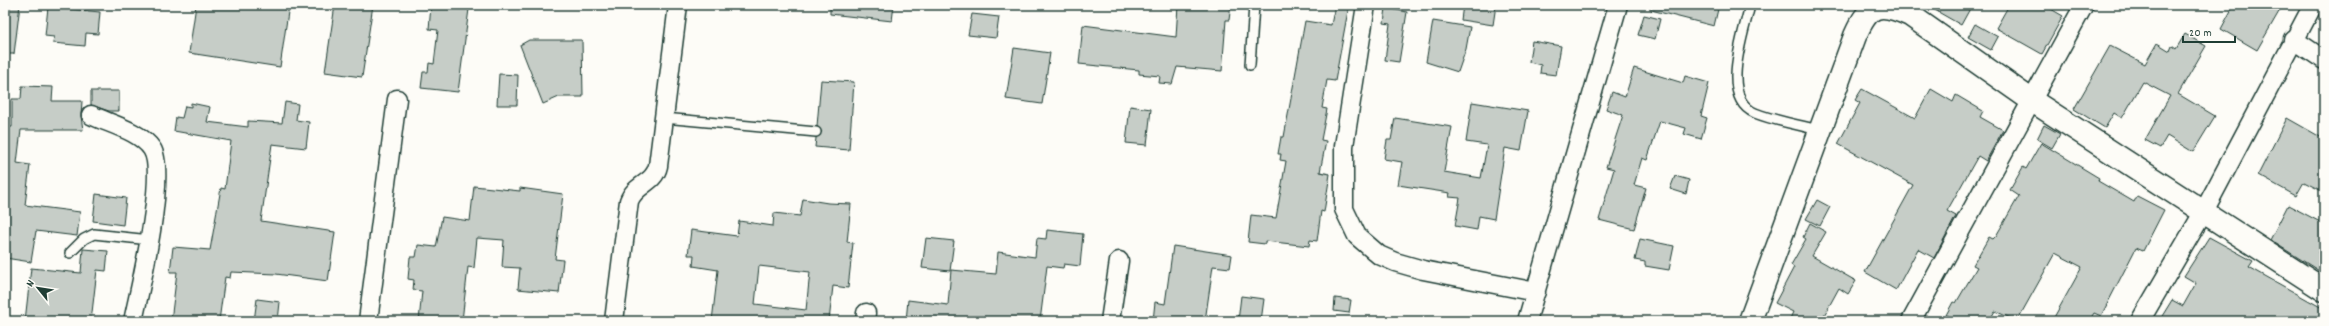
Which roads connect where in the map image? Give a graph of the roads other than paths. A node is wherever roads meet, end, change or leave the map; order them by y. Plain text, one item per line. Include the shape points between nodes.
1 (678, 5) edge
2 (1254, 5) edge
3 (1366, 5) edge
4 (1618, 5) edge
5 (1750, 5) edge
6 (2084, 5) edge
7 (2313, 5) edge
8 (1873, 6) edge
9 (2293, 39) junction
10 (2324, 60) edge
11 (1250, 66) dead end
12 (397, 99) dead end
13 (2031, 100) junction
14 (91, 115) dead end
15 (664, 118) junction
16 (1820, 130) junction
17 (816, 132) dead end
18 (2203, 212) junction
19 (150, 240) junction
20 (70, 254) dead end
21 (1119, 261) dead end
22 (2323, 288) edge
23 (1536, 292) junction
24 (133, 321) edge
25 (368, 321) edge
26 (614, 321) edge
27 (1110, 321) edge
28 (1527, 321) edge
29 (1750, 321) edge
30 (1912, 321) edge
31 (2140, 321) edge

1 - 15 street
2 - 11 lane
3 - 23 street via 1344,146 1344,209 1357,236 1395,262
4 - 23 street
5 - 16 lane via 1735,79 1740,99 1754,112
6 - 13 street
7 - 9 street
8 - 13 street via 1893,8 1910,15
8 - 16 street via 1861,21
9 - 10 street
9 - 18 street
12 - 25 street
13 - 18 street
13 - 30 street
14 - 19 street via 139,136 152,149 157,165
15 - 17 lane
15 - 26 street via 656,172 648,182 636,188 629,201
16 - 29 street
18 - 22 street
18 - 31 street
19 - 20 lane via 94,234 84,239
19 - 24 street
21 - 27 street
23 - 28 street

